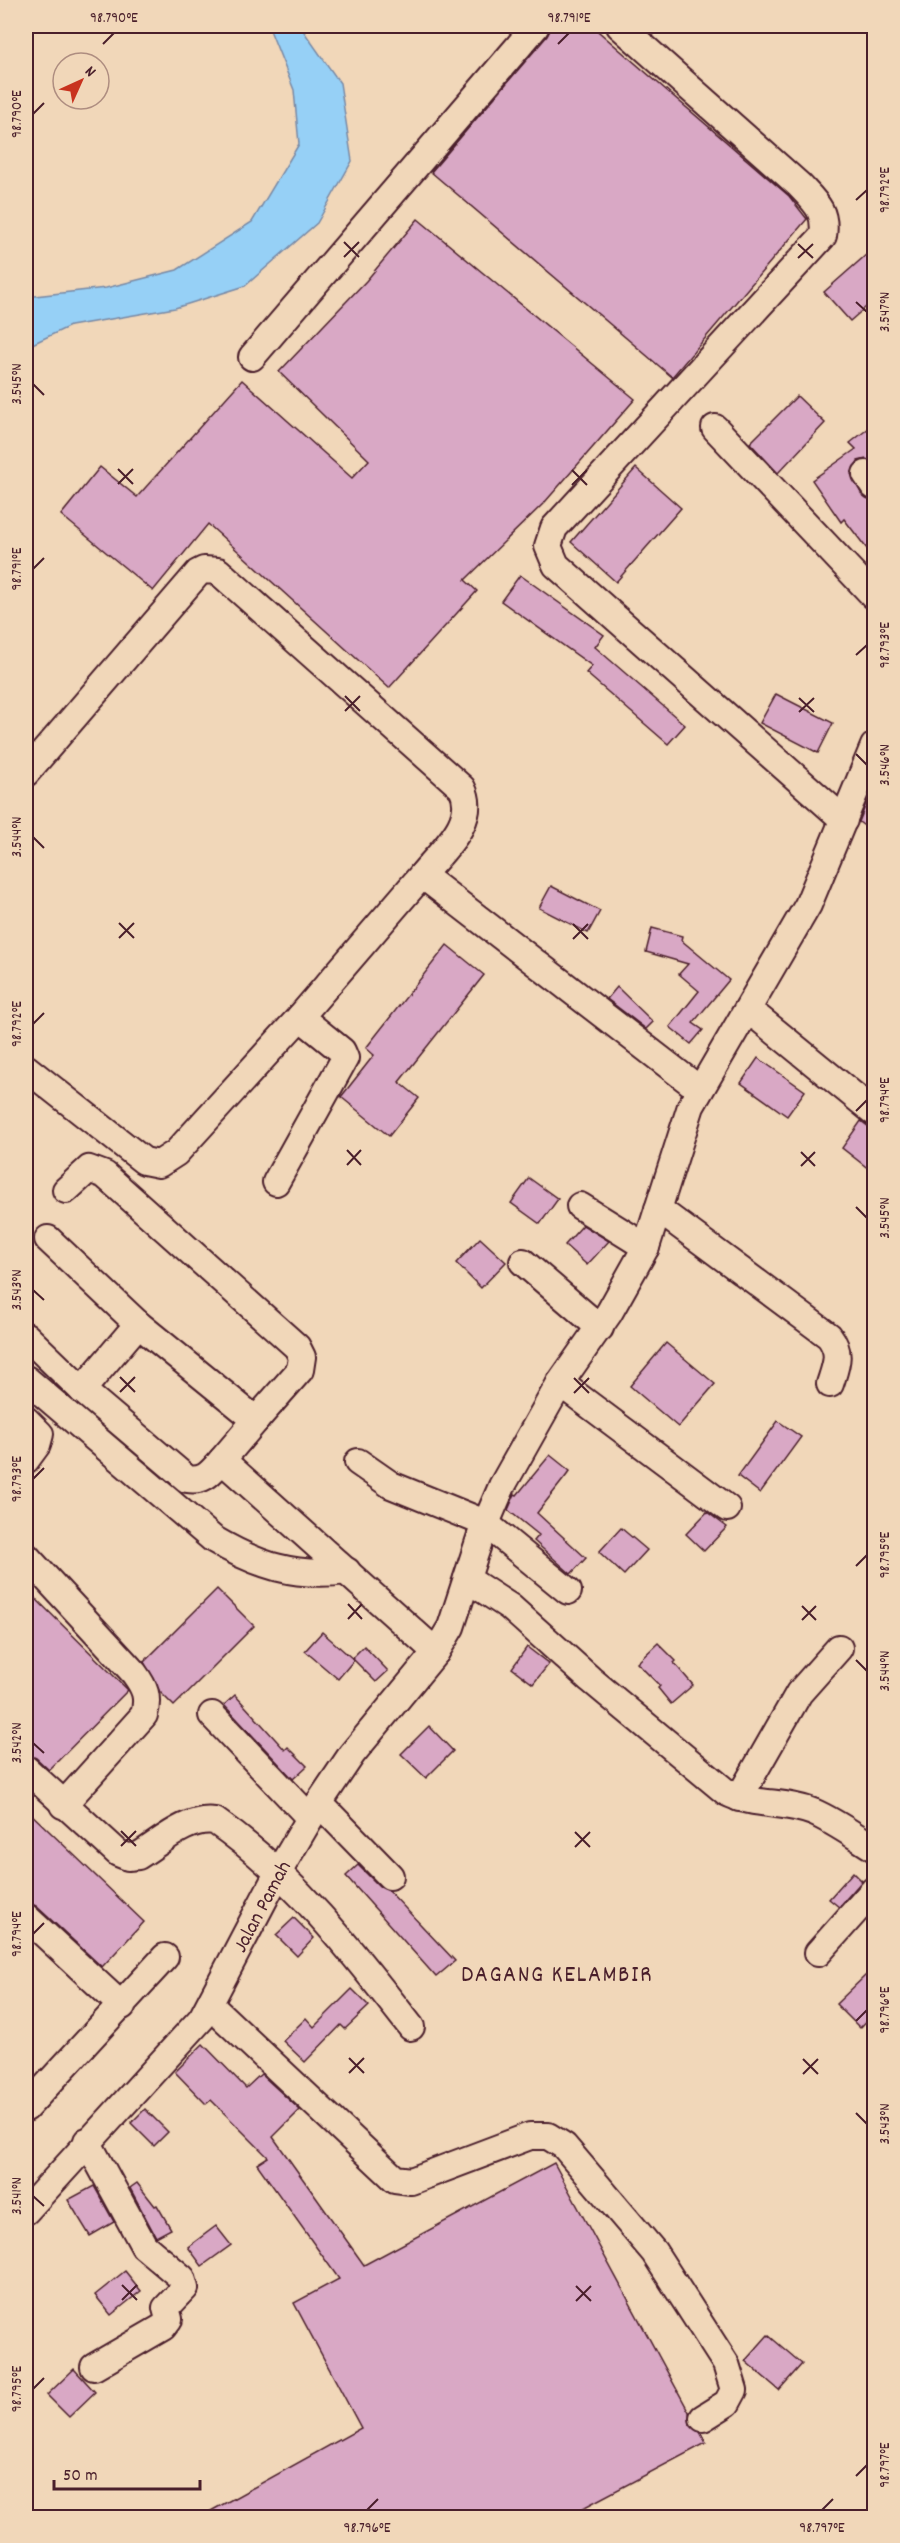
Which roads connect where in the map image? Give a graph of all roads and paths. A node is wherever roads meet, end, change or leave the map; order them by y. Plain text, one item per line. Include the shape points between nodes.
1 (536, 26) edge
2 (620, 26) edge
3 (252, 357) dead end
4 (715, 429) dead end
5 (874, 596) edge
6 (874, 746) edge
7 (26, 773) edge
8 (867, 790) edge
9 (844, 820) junction
10 (422, 875) junction
11 (747, 1012) junction
12 (300, 1017) junction
13 (26, 1068) edge
14 (699, 1089) junction
15 (874, 1112) edge
16 (276, 1182) dead end
17 (66, 1190) dead end
18 (580, 1206) dead end
19 (658, 1209) junction
20 (48, 1239) dead end
21 (646, 1247) junction
22 (523, 1262) dead end
23 (138, 1324) junction
24 (600, 1328) junction
25 (26, 1336) edge
26 (26, 1379) edge
27 (560, 1383) junction
28 (830, 1384) dead end
29 (82, 1390) junction
30 (26, 1420) edge
31 (256, 1420) junction
32 (26, 1460) edge
33 (222, 1460) junction
34 (358, 1462) dead end
35 (727, 1508) dead end
36 (485, 1523) junction
37 (26, 1556) edge
38 (347, 1571) junction
39 (467, 1579) junction
40 (568, 1592) dead end
41 (839, 1647) dead end
42 (436, 1652) junction
43 (212, 1715) dead end
44 (26, 1768) edge
45 (739, 1798) junction
46 (63, 1805) junction
47 (315, 1811) junction
48 (874, 1847) edge
49 (282, 1866) junction
50 (390, 1876) dead end
51 (874, 1890) edge
52 (26, 1917) edge
53 (818, 1953) dead end
54 (165, 1957) dead end
55 (210, 2005) junction
56 (122, 2006) junction
57 (411, 2027) dead end
58 (26, 2108) edge
59 (87, 2141) junction
60 (30, 2196) edge
61 (94, 2367) dead end
62 (703, 2418) dead end

1 - 3 street
2 - 9 street via 800,185 823,210 824,236 554,528 548,546 556,565
4 - 5 street
6 - 8 street, Jalan Pamah
7 - 10 street via 198,573 218,571 462,788 468,800 463,823
8 - 9 street, Jalan Pamah
9 - 11 street, Jalan Pamah via 808,905
10 - 12 street
10 - 14 street
11 - 14 street, Jalan Pamah
11 - 15 street
12 - 13 street via 176,1153 159,1164 144,1161
12 - 16 street via 344,1053 345,1058
14 - 19 street, Jalan Pamah via 680,1135
17 - 31 street via 89,1169 105,1175 297,1347 302,1357 300,1370
18 - 21 street
19 - 21 street, Jalan Pamah
19 - 28 street via 829,1336 838,1357
20 - 23 street
21 - 24 street, Jalan Pamah
22 - 24 street
23 - 29 street
23 - 31 street
24 - 27 street, Jalan Pamah
25 - 29 street
26 - 38 street via 213,1539 246,1558 286,1571
27 - 35 street
27 - 36 street, Jalan Pamah via 519,1453
29 - 33 street via 187,1479 207,1477
30 - 32 street via 40,1434
31 - 33 street
33 - 38 street
34 - 36 street via 391,1485
36 - 39 street, Jalan Pamah
36 - 40 street
37 - 46 street via 134,1673 145,1688 148,1702 144,1715
38 - 42 street
39 - 42 street, Jalan Pamah via 451,1627
39 - 45 street via 501,1599 590,1679 726,1792
41 - 45 street via 800,1693
42 - 47 street, Jalan Pamah via 373,1727
43 - 47 street
44 - 46 street
45 - 48 street via 813,1812
46 - 49 street via 118,1854 128,1857 138,1857 191,1823 204,1819 215,1821
47 - 49 street, Jalan Pamah
47 - 50 street
49 - 55 street, Jalan Pamah
49 - 57 street
51 - 53 street
52 - 56 street
54 - 56 street
55 - 59 street, Jalan Pamah via 193,2030
55 - 62 street via 395,2179 411,2181 530,2136 548,2136 564,2146 654,2252 726,2364 734,2390 727,2403
56 - 58 street
59 - 60 street, Jalan Pamah
59 - 61 street via 144,2246 182,2278 185,2288 166,2308 169,2319 163,2327

